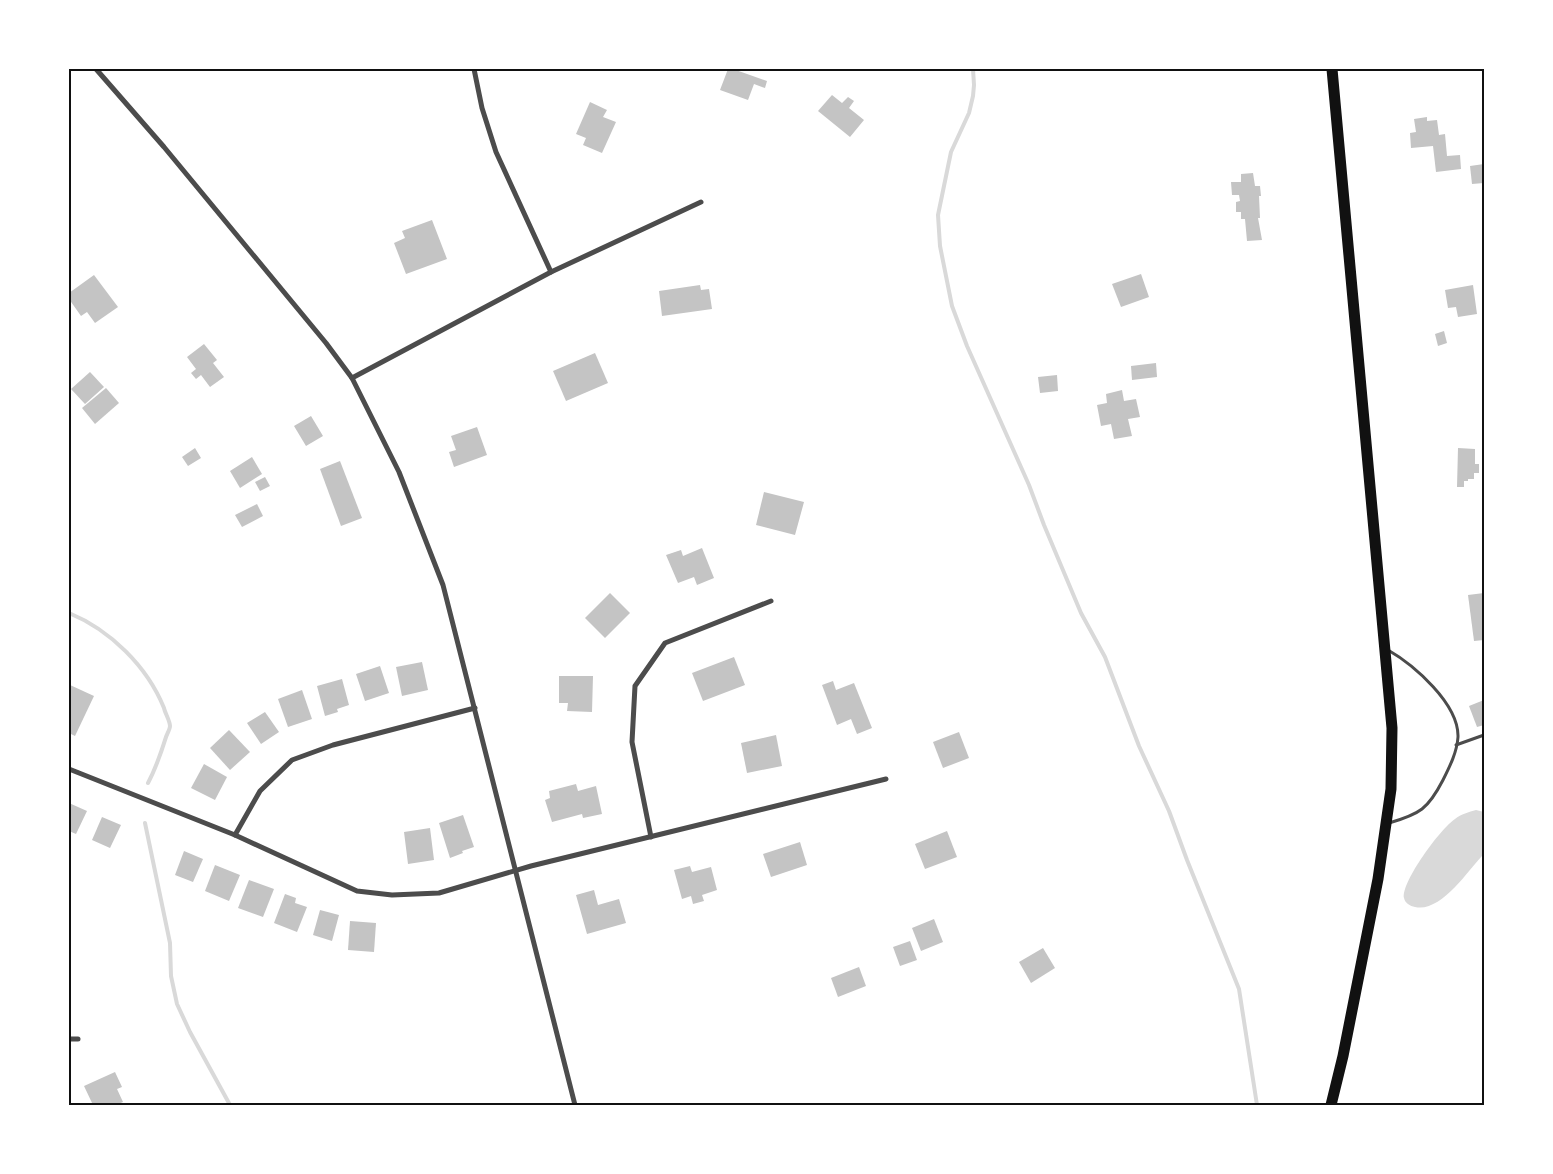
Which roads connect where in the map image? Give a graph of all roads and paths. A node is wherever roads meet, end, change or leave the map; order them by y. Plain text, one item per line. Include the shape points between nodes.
1 (96, 69) edge
2 (474, 69) edge
3 (1332, 69) edge
4 (701, 202) dead end
5 (551, 272) junction
6 (352, 378) junction
7 (771, 601) dead end
8 (1384, 648) junction
9 (475, 708) junction
10 (1484, 736) edge
11 (1456, 745) junction
12 (69, 768) edge
13 (886, 779) dead end
14 (1386, 824) junction
15 (235, 835) junction
16 (651, 837) junction
17 (516, 871) junction
18 (69, 1039) edge
19 (78, 1040) dead end
20 (575, 1105) edge
21 (1331, 1105) edge

1 - 6 street via 164,147
2 - 5 street via 496,152
3 - 8 highway
4 - 5 street
5 - 6 street
6 - 9 street via 399,472 443,585
7 - 16 street via 665,643 636,686 632,742
8 - 11 lane via 1414,668 1444,700 1458,735
8 - 14 highway via 1392,728 1391,789
9 - 15 street via 332,745 292,760 260,791
9 - 17 street
10 - 11 lane
11 - 14 lane via 1448,769 1427,806 1411,817
12 - 15 street
13 - 16 street
14 - 21 highway via 1378,878
15 - 17 street via 357,891 392,895 438,892
16 - 17 street
17 - 20 street
18 - 19 street

